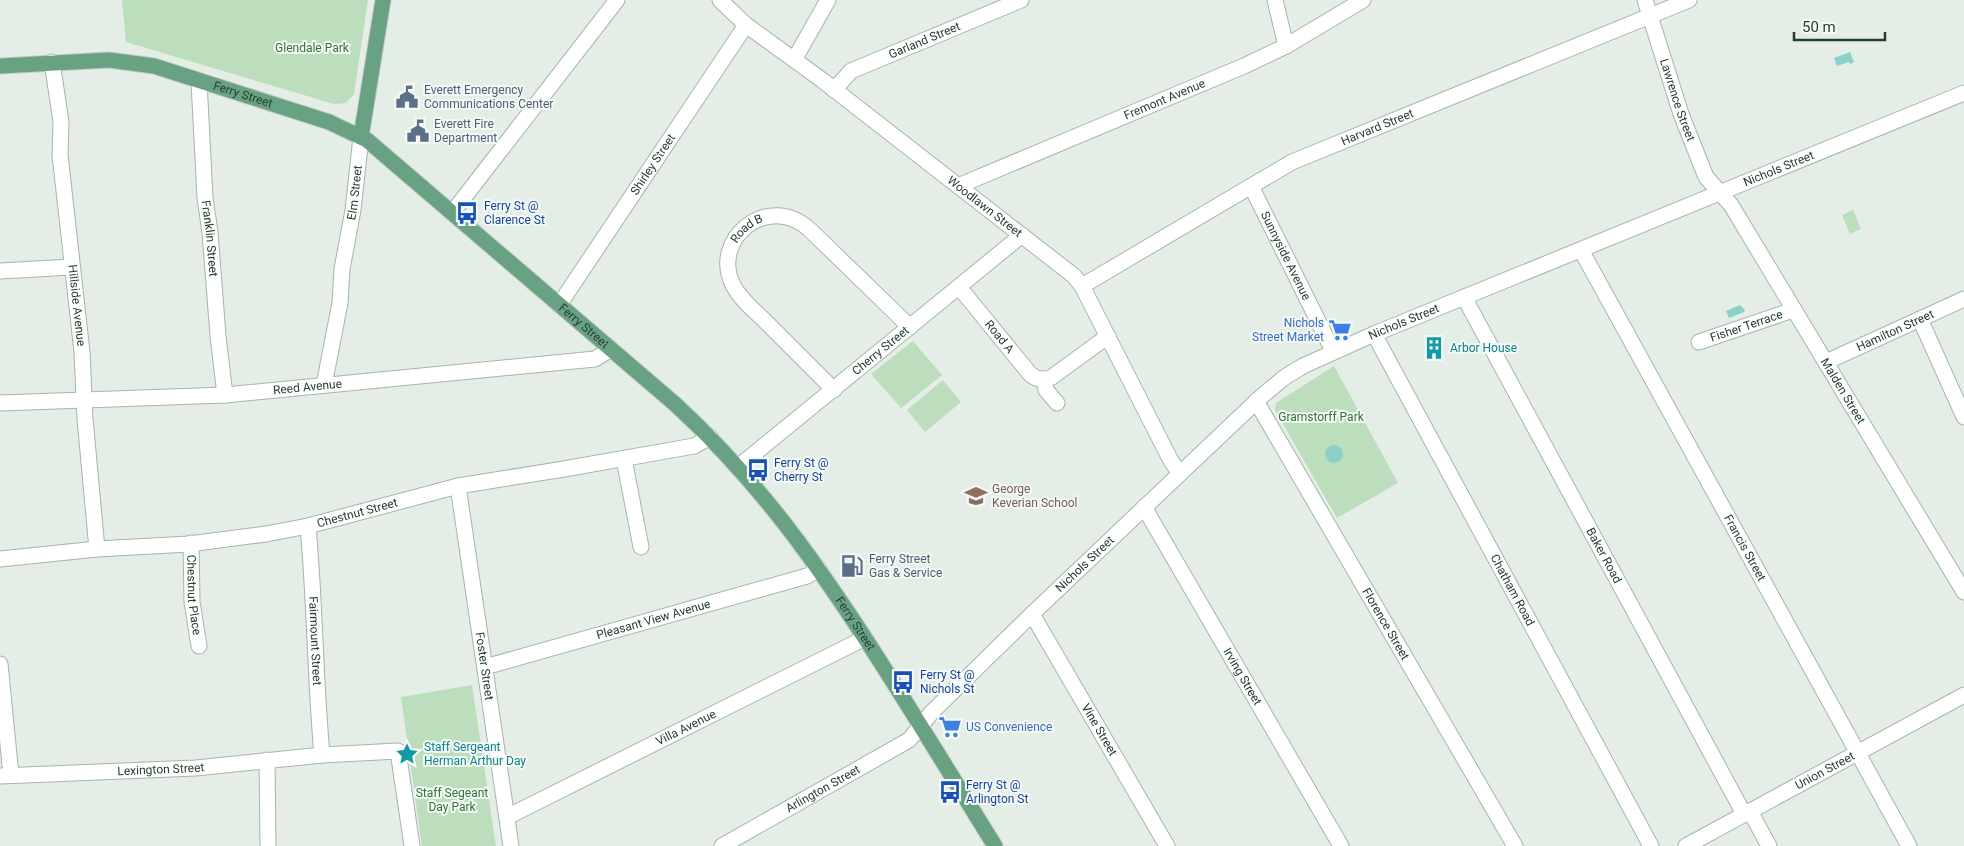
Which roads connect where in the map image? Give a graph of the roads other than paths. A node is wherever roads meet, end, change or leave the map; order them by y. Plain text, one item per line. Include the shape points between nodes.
1 (382, 0) edge
2 (617, 0) edge
3 (720, 0) edge
4 (828, 0) edge
5 (1275, 0) edge
6 (1363, 0) edge
7 (1645, 0) edge
8 (1689, 0) edge
9 (1013, 1) edge
10 (1650, 16) junction
11 (746, 25) junction
12 (1286, 46) junction
13 (794, 60) junction
14 (52, 62) junction
15 (0, 66) edge
16 (199, 81) junction
17 (834, 90) junction
18 (1964, 93) edge
19 (362, 137) junction
20 (958, 186) junction
21 (1251, 186) junction
22 (1720, 193) junction
23 (452, 213) junction
24 (1022, 235) junction
25 (1581, 250) junction
26 (72, 267) junction
27 (0, 271) edge
28 (1082, 286) junction
29 (959, 287) junction
30 (1464, 297) junction
31 (1964, 299) edge
32 (559, 305) junction
33 (1793, 310) junction
34 (1920, 319) junction
35 (910, 326) junction
36 (1374, 334) junction
37 (1108, 336) junction
38 (1699, 342) dead end
39 (611, 350) junction
40 (1334, 352) junction
41 (1826, 362) junction
42 (1044, 379) junction
43 (324, 385) junction
44 (834, 390) junction
45 (225, 395) junction
46 (85, 400) junction
47 (1256, 401) junction
48 (0, 403) edge
49 (1056, 403) dead end
50 (1964, 416) edge
51 (710, 437) junction
52 (624, 459) junction
53 (738, 467) junction
54 (1179, 473) junction
55 (458, 486) junction
56 (1144, 507) junction
57 (308, 526) junction
58 (190, 543) junction
59 (640, 547) dead end
60 (97, 549) junction
61 (0, 559) edge
62 (820, 569) junction
63 (1964, 592) edge
64 (1032, 614) junction
65 (865, 638) junction
66 (199, 646) dead end
67 (0, 664) edge
68 (485, 668) junction
69 (1964, 695) edge
70 (921, 726) junction
71 (1858, 752) junction
72 (322, 755) junction
73 (267, 760) junction
74 (6, 776) edge
75 (1747, 812) junction
76 (507, 817) junction
77 (268, 846) edge
78 (412, 846) edge
79 (511, 846) edge
80 (722, 846) edge
81 (995, 846) edge
82 (1167, 846) edge
83 (1341, 846) edge
84 (1515, 846) edge
85 (1650, 846) edge
86 (1686, 846) edge
87 (1769, 846) edge
88 (1909, 846) edge

1 - 19 main road, Elm Street
2 - 23 street
3 - 11 street, Woodlawn Street
4 - 13 street
5 - 12 street
6 - 12 street, Fremont Avenue
7 - 10 street, Lawrence Street
8 - 10 street, Harvard Street
9 - 17 street, Garland Street via 851,71
10 - 21 street, Harvard Street via 1292,162
10 - 22 street, Lawrence Street via 1688,133 1707,179
11 - 13 street, Woodlawn Street
11 - 32 street, Shirley Street
12 - 20 street, Fremont Avenue
13 - 17 street, Woodlawn Street
14 - 15 main road, Ferry Street
14 - 16 main road, Ferry Street via 131,62
14 - 26 street, Hillside Avenue
16 - 19 main road, Ferry Street via 329,122
16 - 45 street, Franklin Street via 205,198
17 - 20 street, Woodlawn Street
18 - 22 street, Nichols Street
19 - 23 main road, Ferry Street
19 - 43 street, Elm Street via 340,302
20 - 24 street, Woodlawn Street
21 - 28 street, Harvard Street
21 - 40 street, Sunnyside Avenue
22 - 25 street, Nichols Street
22 - 33 street, Malden Street via 1731,205
23 - 32 main road, Ferry Street
24 - 28 street, Woodlawn Street via 1069,271
24 - 29 street, Cherry Street
25 - 30 street, Nichols Street
25 - 71 street, Francis Street
26 - 27 street
26 - 46 street, Hillside Avenue
28 - 37 street, Woodlawn Street
29 - 35 street, Cherry Street
29 - 42 street, Road A via 1031,375
30 - 36 street, Nichols Street
30 - 75 street, Baker Road
31 - 34 street, Hamilton Street
32 - 39 main road, Ferry Street
33 - 38 street, Fisher Terrace
33 - 41 street, Malden Street
34 - 41 street, Hamilton Street
34 - 50 street
35 - 44 street, Cherry Street
35 - 44 street, Road B via 798,220 776,215 748,225 729,253 728,266 733,285
36 - 40 street, Nichols Street
36 - 85 street, Chatham Road
37 - 42 street via 1052,377
37 - 54 street, Woodlawn Street
39 - 43 street, Reed Avenue via 596,359
39 - 51 main road, Ferry Street
40 - 47 street, Nichols Street via 1293,372
41 - 63 street, Malden Street
42 - 49 street via 1047,392
43 - 45 street, Reed Avenue
44 - 53 street, Cherry Street
45 - 46 street, Reed Avenue
46 - 48 street, Reed Avenue
46 - 60 street, Hillside Avenue
47 - 54 street, Nichols Street
47 - 84 street, Florence Street
51 - 52 street, Chestnut Street via 694,446
51 - 53 main road, Ferry Street
52 - 55 street, Chestnut Street
52 - 59 street
53 - 62 main road, Ferry Street
54 - 56 street, Nichols Street
55 - 57 street, Chestnut Street
55 - 68 street, Foster Street
56 - 64 street, Nichols Street
56 - 83 street, Irving Street
57 - 58 street, Chestnut Street
57 - 72 street, Fairmount Street
58 - 60 street, Chestnut Street
58 - 66 street, Chestnut Place via 192,602
60 - 61 street, Chestnut Street
62 - 65 main road, Ferry Street
62 - 68 street, Pleasant View Avenue via 807,576
64 - 70 street, Nichols Street
64 - 82 street, Vine Street
65 - 70 main road, Ferry Street
65 - 76 street, Villa Avenue
67 - 74 street
68 - 76 street, Foster Street
69 - 71 street, Union Street
70 - 80 street, Arlington Street via 907,742
70 - 81 main road, Ferry Street
71 - 75 street, Union Street
71 - 88 street, Francis Street
72 - 73 street, Lexington Street
72 - 78 street, Lexington Street via 398,751
73 - 74 street, Lexington Street via 196,768
73 - 77 street
75 - 86 street, Union Street
75 - 87 street, Baker Road
76 - 79 street, Foster Street

